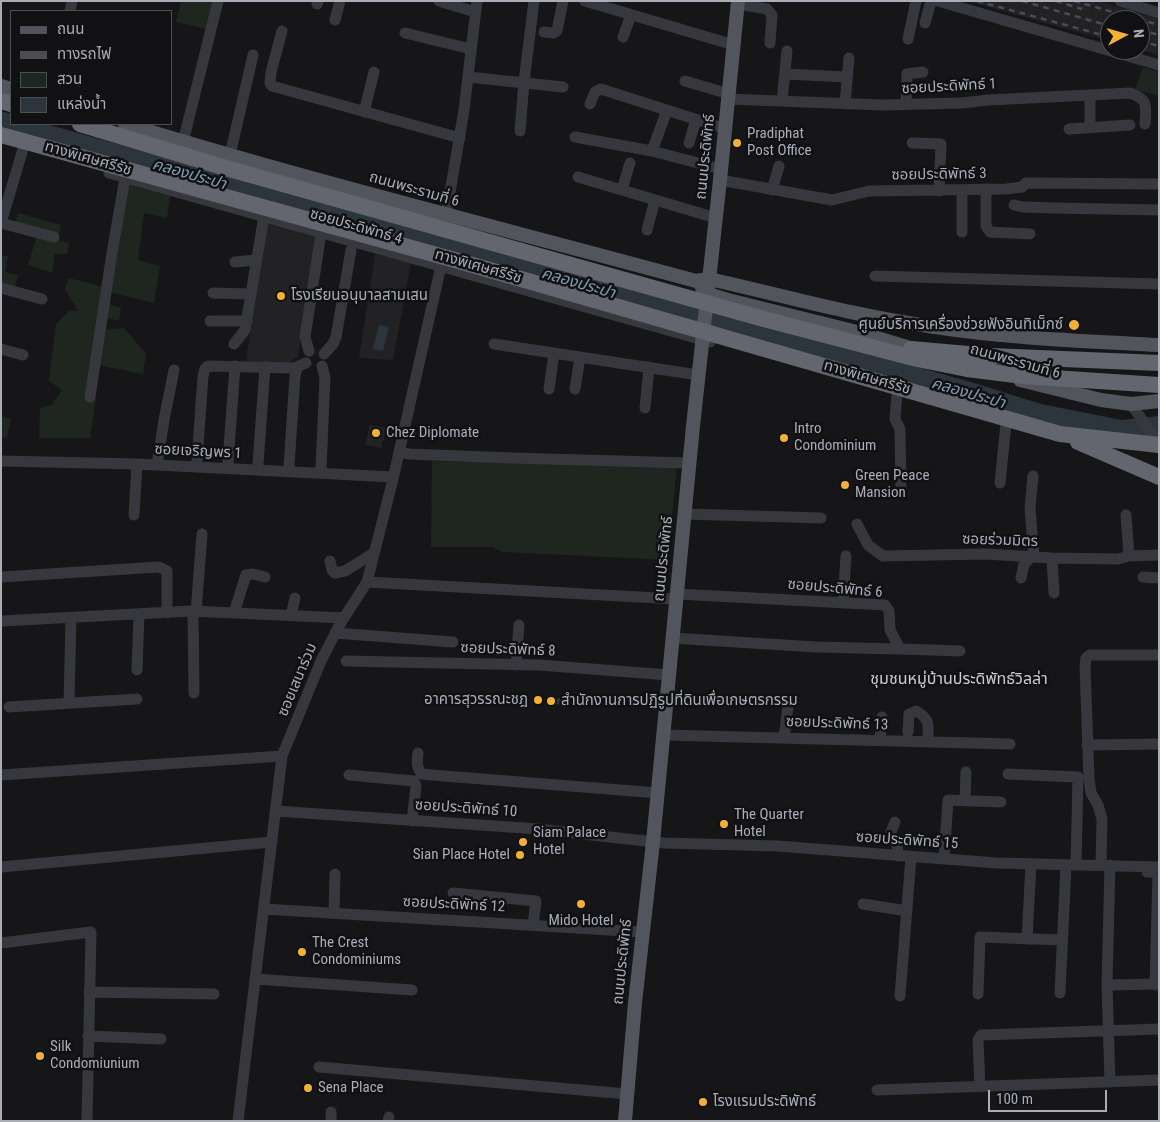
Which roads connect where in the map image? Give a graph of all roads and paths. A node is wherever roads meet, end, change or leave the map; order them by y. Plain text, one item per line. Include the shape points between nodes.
1 (218, 1) edge
2 (340, 1) edge
3 (439, 1) edge
4 (534, 1) edge
5 (563, 1) edge
6 (585, 1) edge
7 (916, 1) edge
8 (931, 1) edge
9 (938, 1) edge
10 (1120, 1) edge
11 (738, 3) edge
12 (476, 7) edge
13 (1159, 13) edge
14 (631, 15) junction
15 (335, 20) dead end
16 (925, 23) dead end
17 (282, 31) dead end
18 (544, 32) dead end
19 (405, 33) dead end
20 (623, 38) dead end
21 (908, 39) dead end
22 (770, 43) dead end
23 (734, 45) junction
24 (471, 49) junction
25 (787, 51) dead end
26 (254, 55) dead end
27 (848, 58) dead end
28 (1159, 64) edge
29 (374, 72) dead end
30 (923, 72) dead end
31 (785, 74) junction
32 (468, 77) junction
33 (847, 77) junction
34 (524, 82) junction
35 (685, 82) dead end
36 (563, 87) dead end
37 (1090, 95) junction
38 (728, 96) junction
39 (782, 101) junction
40 (590, 104) dead end
41 (845, 104) junction
42 (906, 104) junction
43 (667, 110) junction
44 (364, 112) junction
45 (696, 120) junction
46 (1145, 124) dead end
47 (83, 125) edge
48 (128, 125) edge
49 (1130, 125) dead end
50 (1090, 127) junction
51 (726, 129) junction
52 (1070, 129) dead end
53 (520, 131) dead end
54 (1, 134) edge
55 (575, 137) dead end
56 (460, 138) junction
57 (183, 142) junction
58 (1, 143) edge
59 (912, 143) dead end
60 (689, 144) dead end
61 (23, 149) junction
62 (652, 151) junction
63 (230, 155) junction
64 (630, 163) dead end
65 (778, 166) dead end
66 (721, 175) junction
67 (578, 177) dead end
68 (125, 178) junction
69 (332, 184) junction
70 (1159, 184) edge
71 (986, 189) junction
72 (622, 190) junction
73 (772, 190) junction
74 (939, 190) junction
75 (962, 190) junction
76 (655, 200) junction
77 (1014, 205) dead end
78 (1159, 210) edge
79 (264, 216) junction
80 (446, 216) junction
81 (716, 218) junction
82 (1, 223) edge
83 (647, 230) dead end
84 (962, 232) dead end
85 (321, 233) junction
86 (1030, 234) dead end
87 (54, 237) dead end
88 (351, 250) dead end
89 (256, 260) junction
90 (236, 262) dead end
91 (441, 266) junction
92 (875, 276) dead end
93 (702, 280) junction
94 (1159, 284) edge
95 (1, 288) edge
96 (213, 293) dead end
97 (251, 294) junction
98 (708, 294) junction
99 (42, 299) dead end
100 (247, 320) junction
101 (210, 321) dead end
102 (703, 334) junction
103 (234, 344) dead end
104 (494, 344) dead end
105 (859, 344) junction
106 (1159, 345) edge
107 (1, 349) edge
108 (309, 350) junction
109 (554, 353) junction
110 (324, 354) junction
111 (23, 355) dead end
112 (580, 357) junction
113 (1153, 363) edge
114 (302, 365) junction
115 (235, 366) junction
116 (322, 366) junction
117 (265, 367) junction
118 (648, 367) junction
119 (174, 370) dead end
120 (698, 375) junction
121 (1159, 385) edge
122 (575, 389) dead end
123 (549, 390) dead end
124 (897, 394) junction
125 (90, 397) dead end
126 (1159, 401) edge
127 (645, 408) dead end
128 (1135, 409) junction
129 (1006, 424) junction
130 (1060, 434) junction
131 (1158, 443) edge
132 (399, 452) junction
133 (197, 461) dead end
134 (1, 462) edge
135 (228, 462) dead end
136 (689, 462) junction
137 (137, 464) junction
138 (258, 464) dead end
139 (157, 465) junction
140 (289, 466) dead end
141 (321, 468) dead end
142 (1159, 468) edge
143 (1033, 476) dead end
144 (393, 477) junction
145 (1159, 477) edge
146 (1000, 483) dead end
147 (901, 489) dead end
148 (685, 514) junction
149 (134, 515) dead end
150 (1126, 515) dead end
151 (821, 518) dead end
152 (857, 524) dead end
153 (202, 534) dead end
154 (374, 553) junction
155 (1159, 555) edge
156 (846, 556) dead end
157 (1129, 556) junction
158 (1033, 557) junction
159 (1052, 558) junction
160 (330, 561) dead end
161 (1, 577) edge
162 (265, 577) dead end
163 (1143, 577) dead end
164 (1021, 578) dead end
165 (1159, 578) edge
166 (367, 582) junction
167 (1054, 593) dead end
168 (676, 596) junction
169 (295, 598) dead end
170 (843, 603) junction
171 (168, 612) junction
172 (195, 612) junction
173 (234, 613) junction
174 (138, 614) junction
175 (291, 616) junction
176 (71, 618) junction
177 (344, 618) junction
178 (7, 621) edge
179 (519, 625) dead end
180 (335, 633) junction
181 (672, 638) junction
182 (453, 642) dead end
183 (900, 649) junction
184 (960, 651) dead end
185 (1159, 656) edge
186 (346, 660) dead end
187 (516, 664) junction
188 (137, 670) dead end
189 (669, 675) junction
190 (194, 693) dead end
191 (137, 699) dead end
192 (69, 702) junction
193 (788, 706) dead end
194 (9, 707) dead end
195 (882, 717) dead end
196 (908, 732) dead end
197 (663, 734) junction
198 (783, 737) junction
199 (880, 740) junction
200 (928, 741) junction
201 (1010, 744) dead end
202 (1087, 744) junction
203 (1159, 744) edge
204 (418, 753) dead end
205 (282, 756) junction
206 (966, 772) dead end
207 (349, 774) dead end
208 (1008, 774) dead end
209 (1, 775) edge
210 (658, 793) junction
211 (965, 801) junction
212 (1001, 802) dead end
213 (276, 811) junction
214 (412, 820) junction
215 (895, 822) dead end
216 (272, 842) junction
217 (653, 842) junction
218 (898, 856) junction
219 (911, 857) junction
220 (944, 859) junction
221 (1031, 864) junction
222 (1071, 865) junction
223 (1, 867) edge
224 (1107, 867) junction
225 (1159, 867) edge
226 (1158, 872) edge
227 (335, 874) dead end
228 (453, 893) dead end
229 (863, 904) dead end
230 (264, 909) junction
231 (907, 911) junction
232 (334, 913) junction
233 (533, 925) junction
234 (642, 932) junction
235 (1027, 939) junction
236 (1062, 940) junction
237 (1, 943) edge
238 (255, 979) junction
239 (1157, 984) edge
240 (1107, 985) junction
241 (412, 990) dead end
242 (89, 992) junction
243 (1060, 993) dead end
244 (214, 994) dead end
245 (978, 994) dead end
246 (900, 996) dead end
247 (1159, 1029) edge
248 (1109, 1031) junction
249 (88, 1036) junction
250 (161, 1039) dead end
251 (319, 1067) dead end
252 (1159, 1080) edge
253 (1110, 1082) junction
254 (980, 1087) junction
255 (877, 1090) dead end
256 (627, 1094) junction
257 (87, 1121) edge
258 (238, 1121) edge
259 (625, 1121) edge

1 - 57 street
2 - 15 street
3 - 12 street
4 - 34 street
5 - 18 street via 558,31
6 - 14 street
7 - 21 street
8 - 16 street
9 - 28 street
10 - 13 street
11 - 22 street via 770,11
11 - 23 main road, ถนนประดิพัทธ์
12 - 24 street
14 - 20 street
14 - 23 street
17 - 44 street via 271,72 272,86
19 - 24 street
23 - 38 main road, ถนนประดิพัทธ์
24 - 32 street
25 - 31 street
26 - 63 street
27 - 33 street
29 - 44 street
30 - 42 street via 907,74
31 - 33 street
31 - 39 street
32 - 34 street
32 - 56 street
33 - 41 street
34 - 36 street
34 - 53 street
35 - 38 street, ซอยประดิพัทธ์ 1
37 - 42 street, ซอยประดิพัทธ์ 1
37 - 46 street, ซอยประดิพัทธ์ 1 via 1130,93 1137,96 1146,105
37 - 50 street
38 - 39 street, ซอยประดิพัทธ์ 1
38 - 51 main road, ถนนประดิพัทธ์
39 - 41 street, ซอยประดิพัทธ์ 1
40 - 43 street via 595,92 601,89
41 - 42 street, ซอยประดิพัทธ์ 1
43 - 45 street
43 - 62 street
44 - 56 street
45 - 51 street
45 - 60 street
47 - 105 highway, ทางพิเศษศรีรัช via 226,168
48 - 57 main road, ถนนพระรามที่ 6
49 - 50 street
50 - 52 street
51 - 66 main road, ถนนประดิพัทธ์
54 - 130 highway, ทางพิเศษศรีรัช via 455,260
55 - 62 street, ซอยประดิพัทธ์ 3
56 - 80 street
57 - 63 main road, ถนนพระรามที่ 6
58 - 61 street, ซอยประดิพัทธ์ 4
59 - 74 street via 941,144
61 - 68 street, ซอยประดิพัทธ์ 4
61 - 82 street
62 - 66 street, ซอยประดิพัทธ์ 3
63 - 69 main road, ถนนพระรามที่ 6
64 - 72 street
65 - 73 street
66 - 73 street, ซอยประดิพัทธ์ 3
66 - 81 main road, ถนนประดิพัทธ์
67 - 72 street
68 - 79 street, ซอยประดิพัทธ์ 4
68 - 125 street
69 - 80 main road, ถนนพระรามที่ 6
69 - 85 street
70 - 71 street, ซอยประดิพัทธ์ 3 via 1026,183 1022,187
71 - 75 street, ซอยประดิพัทธ์ 3
71 - 86 street via 986,226 990,232
72 - 76 street
73 - 74 street, ซอยประดิพัทธ์ 3 via 832,200 869,191
74 - 75 street, ซอยประดิพัทธ์ 3
75 - 84 street
76 - 81 street
76 - 83 street
77 - 78 street
79 - 85 street, ซอยประดิพัทธ์ 4
79 - 89 street
80 - 93 main road, ถนนพระรามที่ 6
81 - 93 main road, ถนนประดิพัทธ์
82 - 87 street
85 - 91 street, ซอยประดิพัทธ์ 4
85 - 108 street via 305,337
88 - 110 street via 336,337
89 - 90 street
89 - 97 street
91 - 102 street, ซอยประดิพัทธ์ 4
91 - 132 street, ซอยเสนาร่วม
92 - 94 street
93 - 98 main road
93 - 106 main road, ถนนพระรามที่ 6 via 928,326 1044,340
95 - 99 street
96 - 97 street
97 - 100 street
98 - 102 main road, ถนนประดิพัทธ์
98 - 128 main road, ถนนพระรามที่ 6
100 - 101 street
100 - 103 street via 245,330
102 - 120 main road, ถนนประดิพัทธ์
102 - 124 street, ซอยประดิพัทธ์ 4
104 - 109 street
105 - 113 highway via 991,356
105 - 121 highway, ทางพิเศษศรีรัช via 967,369
107 - 111 street
108 - 110 street via 316,348
108 - 114 street
109 - 112 street
109 - 123 street
110 - 116 street
112 - 118 street
112 - 122 street
114 - 116 street
114 - 117 street
114 - 140 street via 294,376
115 - 117 street
115 - 133 street via 213,365 205,369
115 - 135 street
116 - 141 street via 325,377
117 - 138 street
118 - 120 street
118 - 127 street
119 - 139 street
120 - 136 main road, ถนนประดิพัทธ์
124 - 129 street, ซอยประดิพัทธ์ 4
124 - 147 street via 895,419 900,429
126 - 128 main road, ถนนพระรามที่ 6
128 - 131 street
129 - 142 street, ซอยประดิพัทธ์ 4
129 - 146 street
130 - 131 highway, ทางพิเศษศรีรัช
130 - 145 highway
132 - 136 street
132 - 144 street, ซอยเสนาร่วม
134 - 137 street, ซอยเจริญพร 1
136 - 148 main road, ถนนประดิพัทธ์
137 - 139 street, ซอยเจริญพร 1
137 - 149 street
139 - 144 street, ซอยเจริญพร 1
143 - 158 street via 1030,508
144 - 154 street, ซอยเสนาร่วม
148 - 151 street
148 - 168 main road, ถนนประดิพัทธ์
150 - 157 street
152 - 158 street, ซอยร่วมมิตร via 868,545 884,556 985,554
153 - 172 street
154 - 160 street via 342,572 332,570
154 - 166 street, ซอยเสนาร่วม
155 - 157 street, ซอยร่วมมิตร
156 - 170 street
157 - 159 street, ซอยร่วมมิตร via 1118,559
158 - 159 street, ซอยร่วมมิตร
158 - 164 street via 1024,564
159 - 167 street
161 - 171 street via 159,568 167,572
162 - 173 street via 246,575
163 - 165 street
166 - 168 street, ซอยประดิพัทธ์ 6
166 - 177 street, ซอยเสนาร่วม
168 - 170 street, ซอยประดิพัทธ์ 6
168 - 181 main road, ถนนประดิพัทธ์
169 - 175 street
170 - 183 street, ซอยประดิพัทธ์ 6 via 888,607 890,630
171 - 172 street
171 - 174 street
172 - 173 street
172 - 190 street
173 - 175 street
174 - 176 street
174 - 188 street
175 - 177 street
176 - 178 street
176 - 192 street
177 - 180 street, ซอยเสนาร่วม
179 - 187 street
180 - 182 street
180 - 205 street, ซอยเสนาร่วม
181 - 183 street via 767,650 824,647
181 - 189 main road, ถนนประดิพัทธ์
183 - 184 street
185 - 202 street via 1090,655 1086,658
186 - 187 street, ซอยประดิพัทธ์ 8
187 - 189 street, ซอยประดิพัทธ์ 8
189 - 197 main road, ถนนประดิพัทธ์
191 - 192 street
192 - 194 street
193 - 198 street
195 - 199 street
196 - 200 street via 910,714 916,711 925,715
197 - 198 street, ซอยประดิพัทธ์ 13
197 - 210 main road, ถนนประดิพัทธ์
198 - 199 street, ซอยประดิพัทธ์ 13
199 - 200 street, ซอยประดิพัทธ์ 13
200 - 201 street, ซอยประดิพัทธ์ 13
202 - 203 street
202 - 224 street via 1091,793 1102,819
204 - 210 street via 417,765 422,774
205 - 209 street
205 - 213 street, ซอยเสนาร่วม
206 - 211 street
207 - 214 street via 414,780
208 - 222 street via 1078,777
210 - 217 main road, ถนนประดิพัทธ์
211 - 212 street
211 - 220 street via 948,800
213 - 214 street, ซอยประดิพัทธ์ 10
213 - 216 street, ซอยเสนาร่วม
214 - 217 street, ซอยประดิพัทธ์ 10
215 - 218 street via 891,832
216 - 223 street
216 - 230 street, ซอยเสนาร่วม
217 - 218 street, ซอยประดิพัทธ์ 15 via 777,846
217 - 234 main road, ถนนประดิพัทธ์
218 - 219 street, ซอยประดิพัทธ์ 15
219 - 220 street, ซอยประดิพัทธ์ 15
219 - 231 street
220 - 221 street, ซอยประดิพัทธ์ 15
221 - 222 street, ซอยประดิพัทธ์ 15
221 - 235 street
222 - 224 street, ซอยประดิพัทธ์ 15
222 - 236 street
224 - 225 street, ซอยประดิพัทธ์ 15
224 - 226 street
224 - 240 street
226 - 239 street
227 - 232 street
228 - 233 street via 536,901
229 - 231 street
230 - 232 street, ซอยประดิพัทธ์ 12
230 - 238 street, ซอยเสนาร่วม
231 - 246 street
232 - 233 street, ซอยประดิพัทธ์ 12
233 - 234 street, ซอยประดิพัทธ์ 12
234 - 256 main road, ถนนประดิพัทธ์
235 - 236 street
235 - 245 street via 980,937
236 - 243 street
237 - 242 street via 91,932
238 - 241 street
238 - 258 street, ซอยเสนาร่วม
239 - 240 street
240 - 248 street
242 - 244 street
242 - 249 street
247 - 248 street
248 - 253 street
248 - 254 street via 981,1035 978,1040
249 - 250 street
249 - 257 street
251 - 256 street
252 - 253 street
253 - 254 street
254 - 255 street
256 - 259 main road, ถนนประดิพัทธ์

